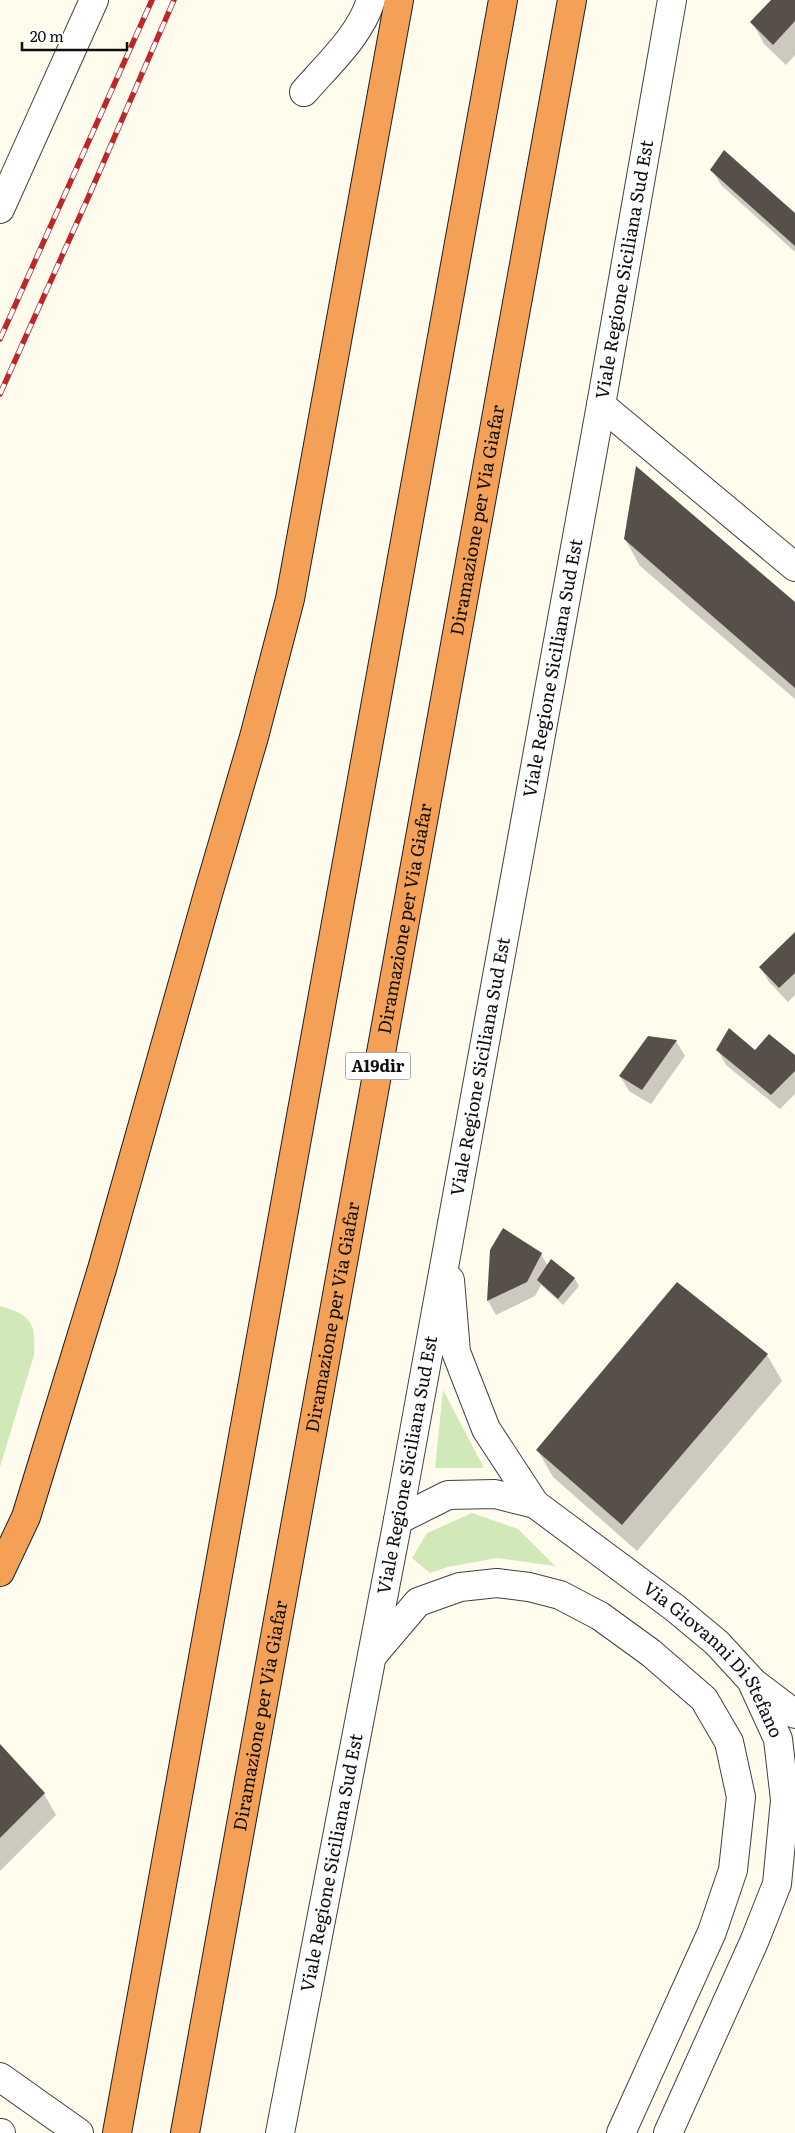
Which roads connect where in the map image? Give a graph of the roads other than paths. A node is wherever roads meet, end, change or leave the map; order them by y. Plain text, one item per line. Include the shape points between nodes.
1 (94, 0) edge
2 (370, 0) edge
3 (399, 0) edge
4 (503, 0) edge
5 (572, 0) edge
6 (672, 0) edge
7 (304, 92) dead end
8 (0, 209) edge
9 (600, 405) junction
10 (795, 567) edge
11 (447, 1242) junction
12 (535, 1504) junction
13 (398, 1520) junction
14 (0, 1572) edge
15 (372, 1656) junction
16 (751, 1680) junction
17 (795, 1714) edge
18 (0, 2077) edge
19 (79, 2133) edge
20 (117, 2133) edge
21 (185, 2133) edge
22 (280, 2133) edge
23 (621, 2133) edge
24 (668, 2133) edge

1 - 8 street
2 - 7 street via 355,32
3 - 14 highway via 290,599 254,737 102,1269 26,1517
4 - 20 highway
5 - 21 highway, Diramazione per Via Giafar / A19dir
6 - 9 street, Viale Regione Siciliana Sud Est
9 - 10 street
9 - 11 street, Viale Regione Siciliana Sud Est
11 - 12 street, Via Giovanni Di Stefano via 456,1352 486,1429
11 - 13 street, Viale Regione Siciliana Sud Est
12 - 13 street via 495,1494 448,1495
12 - 16 street, Via Giovanni Di Stefano via 717,1643
13 - 15 street, Viale Regione Siciliana Sud Est
15 - 22 street, Viale Regione Siciliana Sud Est
15 - 23 street via 418,1602 460,1587 497,1583 529,1587 560,1595 600,1616 651,1653 704,1699 729,1742 742,1797 733,1870 712,1932
16 - 17 street
16 - 24 street, Via Giovanni Di Stefano via 778,1739 786,1800 777,1884
18 - 19 street

